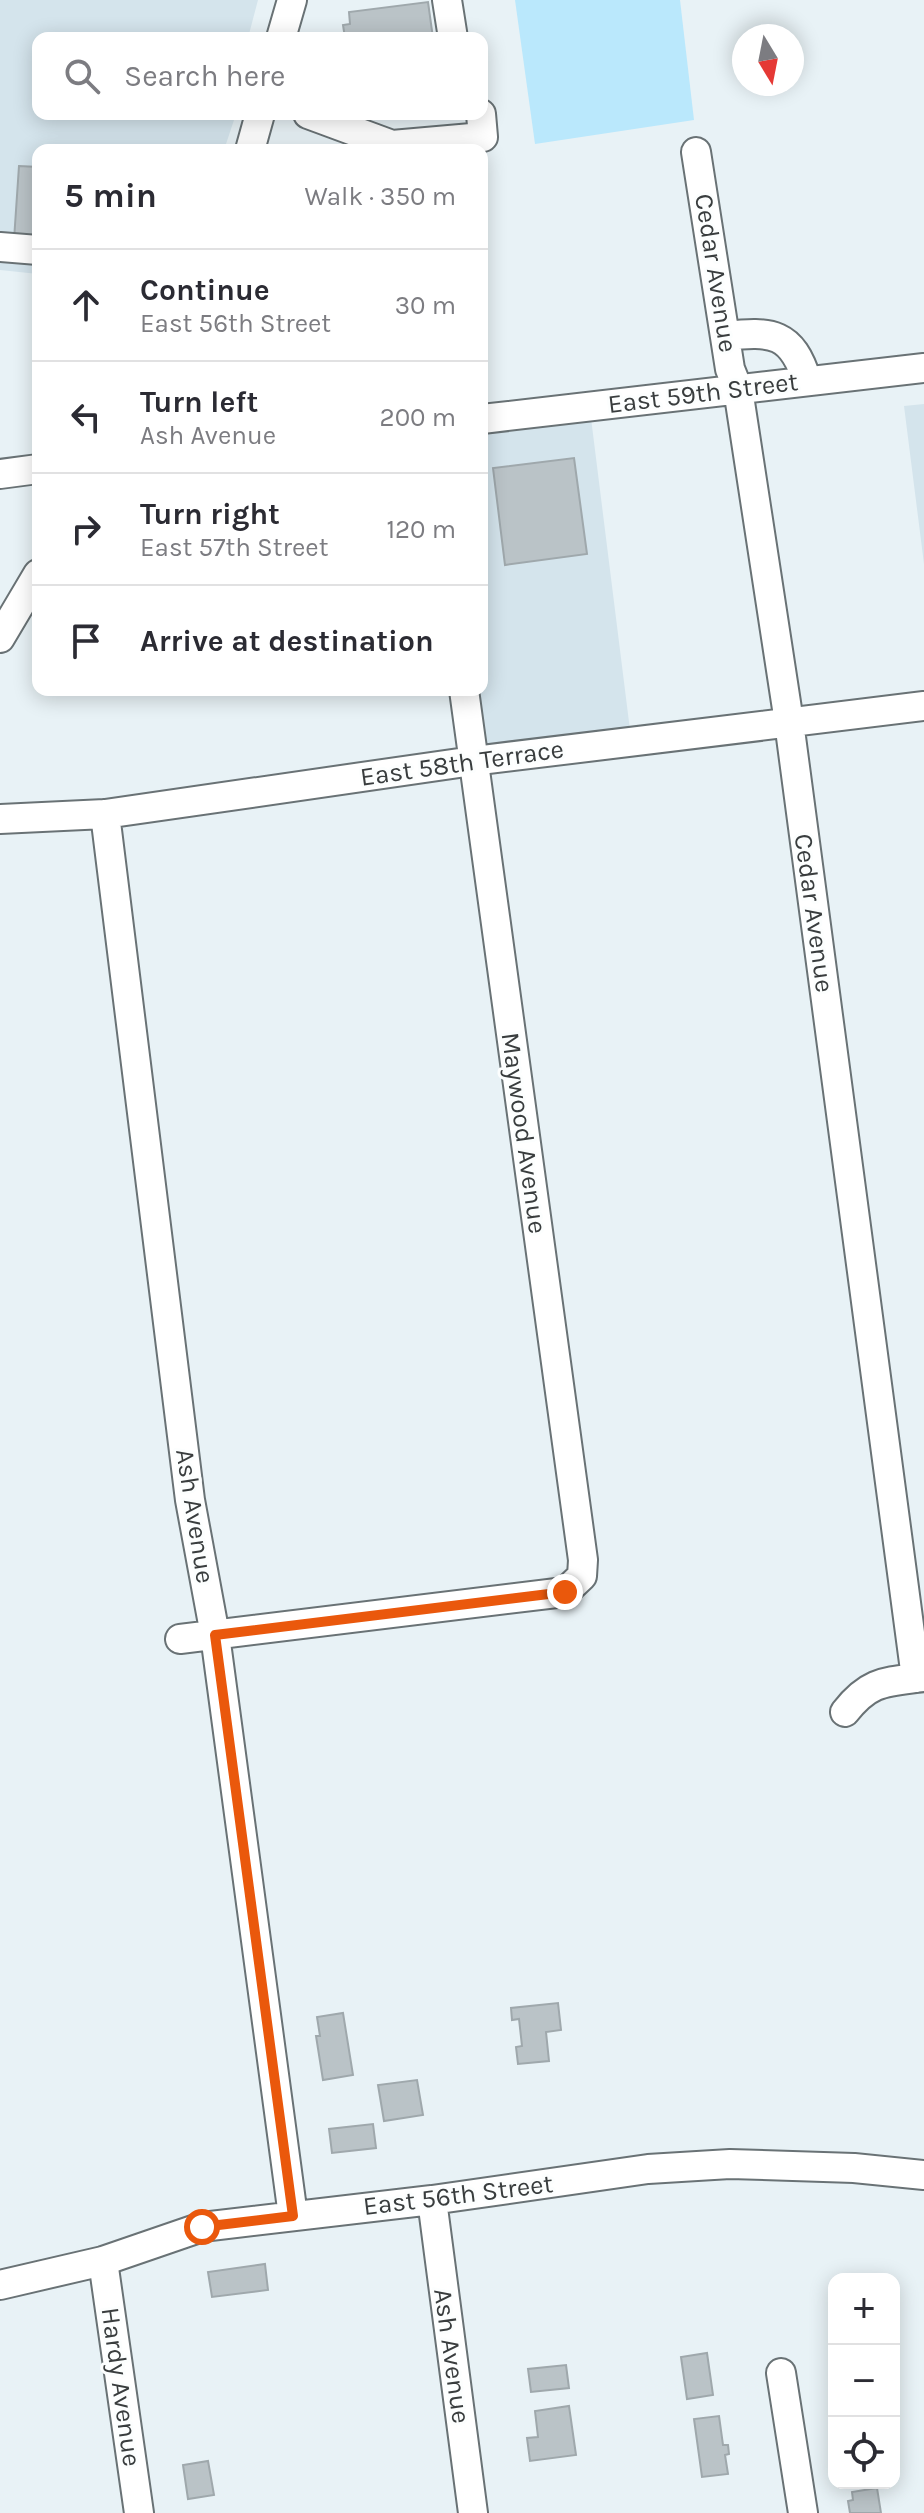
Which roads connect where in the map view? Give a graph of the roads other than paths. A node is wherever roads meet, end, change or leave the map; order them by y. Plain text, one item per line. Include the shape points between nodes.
1 (292, 0) edge
2 (447, 0) edge
3 (283, 32) edge
4 (452, 32) edge
5 (258, 120) edge
6 (324, 120) edge
7 (482, 120) edge
8 (252, 144) edge
9 (389, 144) edge
10 (403, 144) edge
11 (696, 152) dead end
12 (0, 247) edge
13 (32, 250) edge
14 (725, 336) junction
15 (924, 368) edge
16 (807, 381) junction
17 (738, 389) junction
18 (488, 418) edge
19 (32, 470) edge
20 (3, 473) edge
21 (32, 486) edge
22 (32, 584) edge
23 (0, 638) edge
24 (465, 696) edge
25 (924, 706) edge
26 (789, 722) junction
27 (473, 761) junction
28 (105, 814) junction
29 (0, 819) edge
30 (215, 1635) junction
31 (180, 1639) dead end
32 (920, 1677) edge
33 (845, 1712) dead end
34 (924, 2175) edge
35 (432, 2200) junction
36 (293, 2216) junction
37 (103, 2261) junction
38 (0, 2285) edge
39 (781, 2373) dead end
40 (139, 2513) edge
41 (473, 2513) edge
42 (803, 2513) edge

1 - 3 street
2 - 4 street
5 - 8 street
6 - 9 street
7 - 10 street via 483,137
11 - 14 street, Cedar Avenue
12 - 13 street
14 - 16 street via 759,332 782,337 801,360
14 - 17 street, Cedar Avenue
15 - 16 street, East 59th Street
16 - 17 street, East 59th Street
17 - 18 street, East 59th Street
17 - 26 street, Cedar Avenue
19 - 20 street
20 - 21 street
22 - 23 street
24 - 27 street, Maywood Avenue
25 - 26 street, East 58th Terrace
26 - 27 street, East 58th Terrace
26 - 32 street, Cedar Avenue
27 - 28 street, East 58th Terrace
27 - 30 street, Maywood Avenue via 582,1576 565,1592
28 - 29 street, East 58th Terrace
28 - 30 street, Ash Avenue via 190,1500
30 - 31 street
30 - 36 street, Ash Avenue
32 - 33 street via 874,1685
34 - 35 street, East 56th Street via 730,2164 648,2169
35 - 36 street, East 56th Street
35 - 41 street, Ash Avenue
36 - 37 street, East 56th Street via 202,2227
37 - 38 street, East 56th Street
37 - 40 street, Hardy Avenue
39 - 42 street

